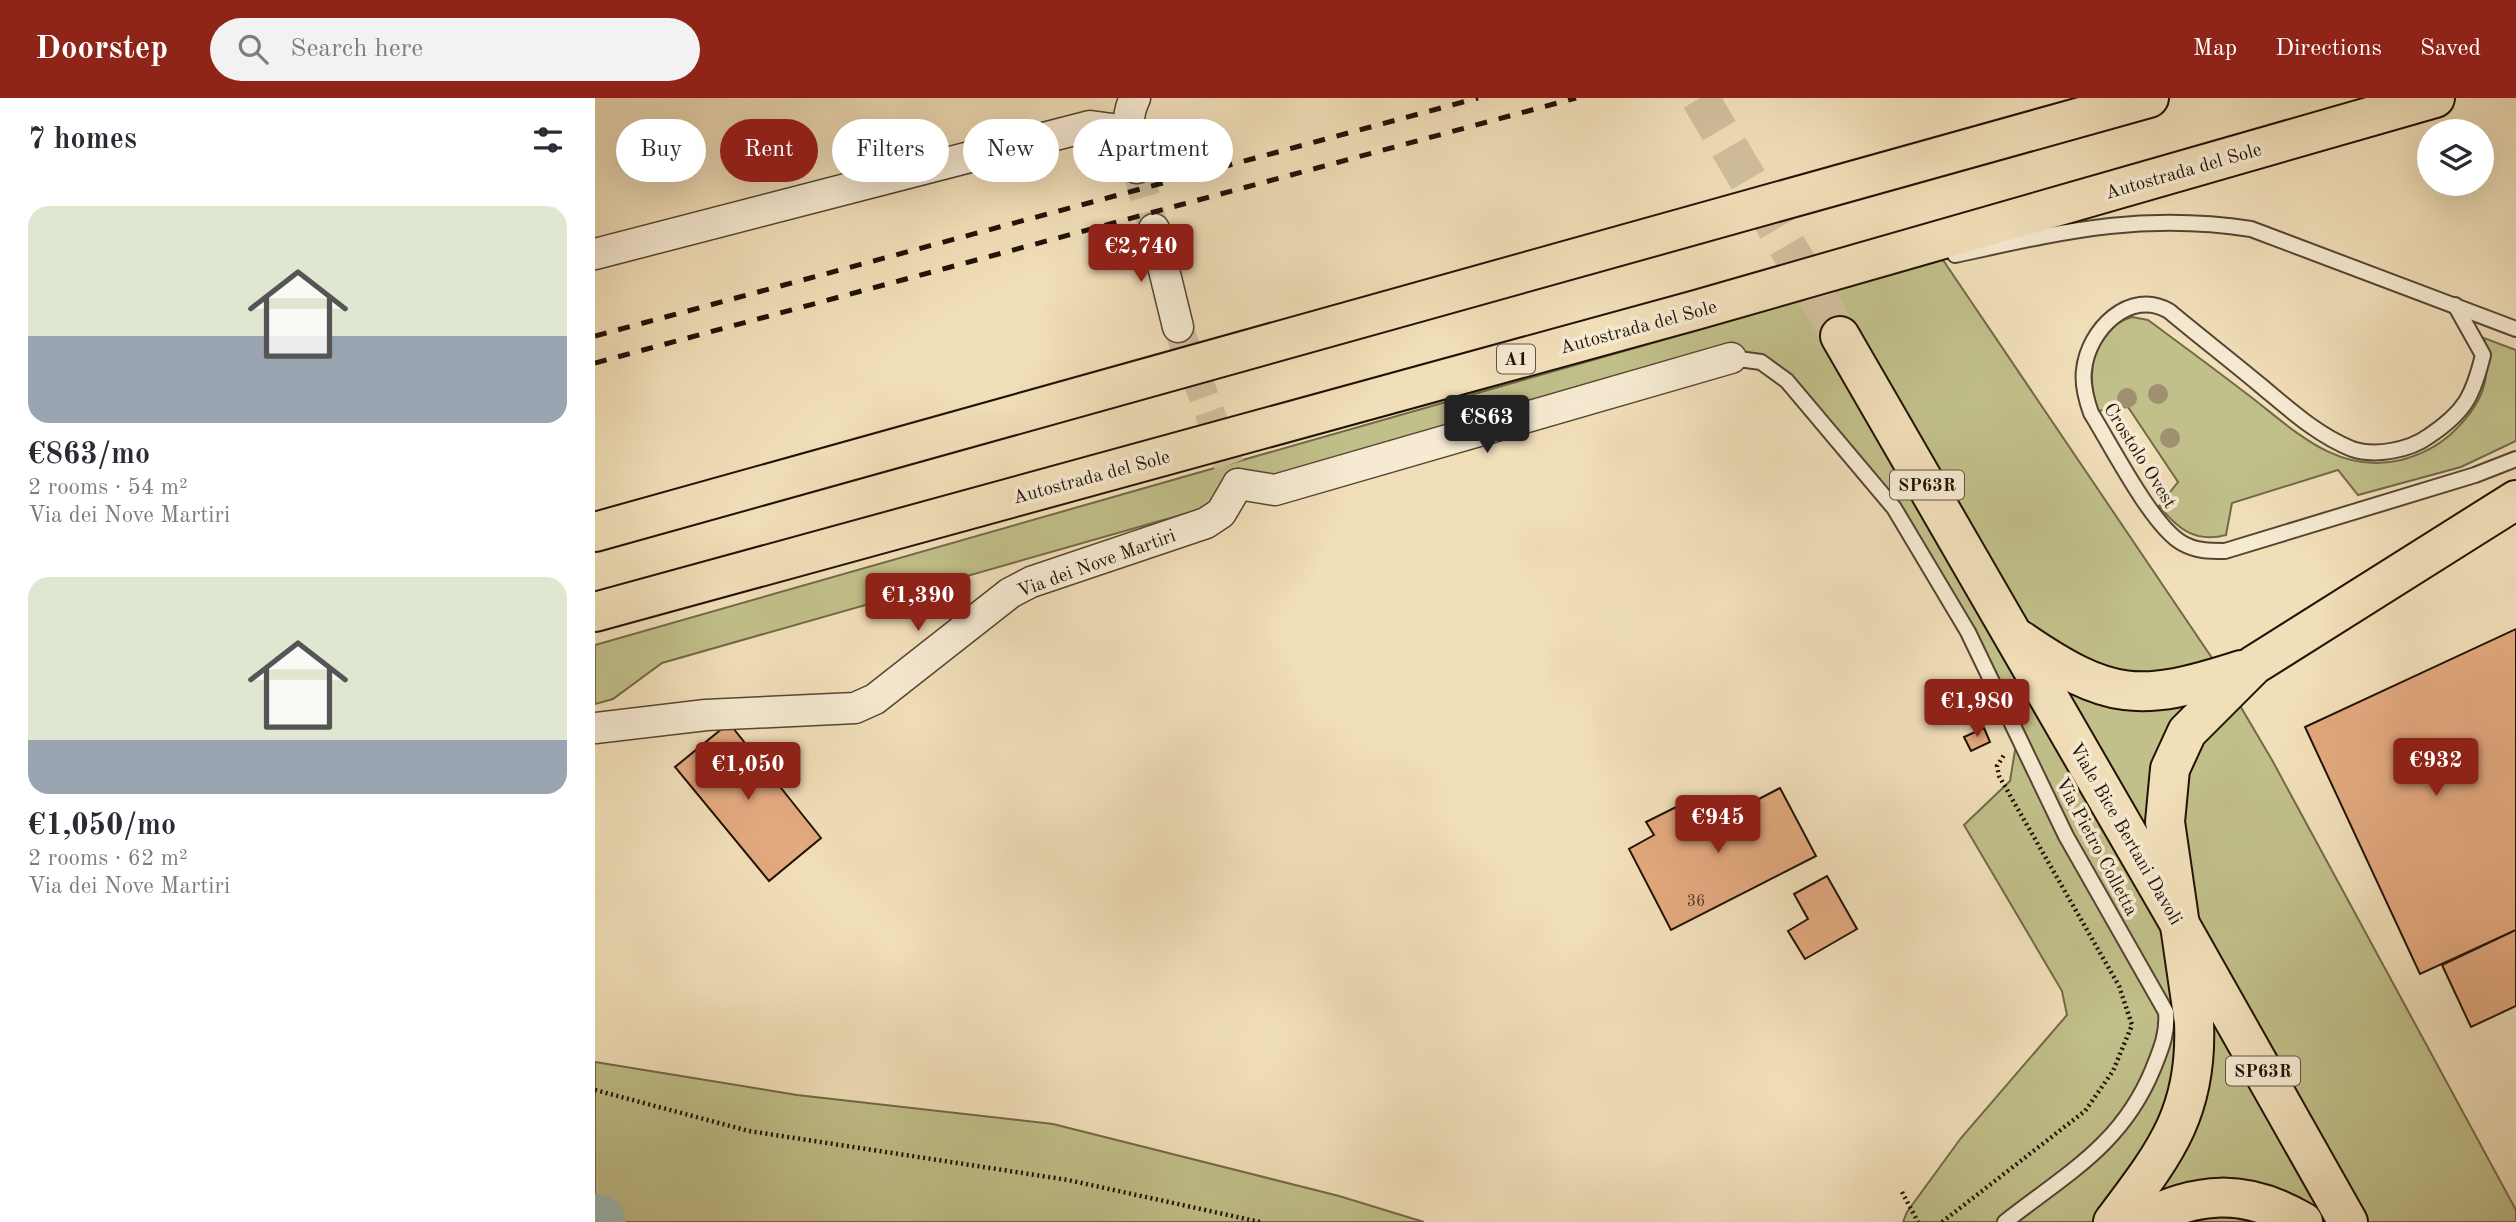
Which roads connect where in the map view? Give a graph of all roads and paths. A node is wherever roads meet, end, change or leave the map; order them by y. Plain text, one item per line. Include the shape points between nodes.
1 (1135, 98) edge
2 (2149, 98) edge
3 (2435, 98) edge
4 (1129, 119) edge
5 (1073, 130) edge
6 (1154, 229) tunnel mouth
7 (595, 254) edge
8 (1938, 258) dead end
9 (1911, 264) dead end
10 (2455, 305) junction
11 (1696, 310) junction
12 (1178, 327) tunnel mouth
13 (2516, 329) edge
14 (1840, 336) tunnel mouth
15 (1731, 358) joint
16 (2516, 459) edge
17 (2516, 500) edge
18 (595, 532) edge
19 (595, 612) edge
20 (2012, 635) junction
21 (2254, 665) junction
22 (595, 729) edge
23 (2018, 732) junction
24 (2178, 921) junction
25 (595, 1090) edge
26 (1902, 1192) dead end
27 (1260, 1222) edge
28 (1918, 1222) edge
29 (1942, 1222) edge
30 (2005, 1222) edge
31 (2113, 1222) edge
32 (2138, 1222) edge
33 (2303, 1222) edge
34 (2348, 1222) edge

1 - 4 street
2 - 18 highway
3 - 11 highway, Autostrada del Sole / A1
5 - 7 street
6 - 12 street
8 - 10 lane via 2073,230 2148,220 2209,223 2251,229
9 - 11 lane
10 - 13 lane
10 - 16 lane, Crostolo Ovest via 2483,355 2476,384 2465,408 2445,426 2399,449 2354,450 2308,425 2154,303 2123,310 2093,341 2084,369 2086,398 2164,528 2204,551 2225,551
11 - 19 highway, Autostrada del Sole / A1
14 - 20 highway, Viale Bice Bertani Davoli / SP63R
15 - 22 street, Via dei Nove Martiri via 1275,490 1233,474 1221,513 1206,523 1010,593 876,699 855,708 706,715
15 - 23 lane, Via Pietro Colletta via 1761,362 1787,381 1893,508 1968,632
17 - 21 highway
20 - 21 highway via 2063,670 2124,692 2185,688
20 - 24 highway, Viale Bice Bertani Davoli / SP63R
21 - 24 highway via 2193,724 2170,769 2165,822
23 - 29 path via 1997,766 2000,776 2119,986 2132,1025 2113,1070 2085,1111
23 - 30 lane, Via Pietro Colletta via 2066,835 2157,992 2167,1024 2149,1080 2113,1137
24 - 31 highway via 2194,1022 2196,1051 2191,1079 2175,1134
24 - 34 highway, Viale Bice Bertani Davoli / SP63R
25 - 27 path via 749,1131 1069,1180
26 - 28 path
32 - 33 highway via 2192,1199 2223,1196 2283,1210

